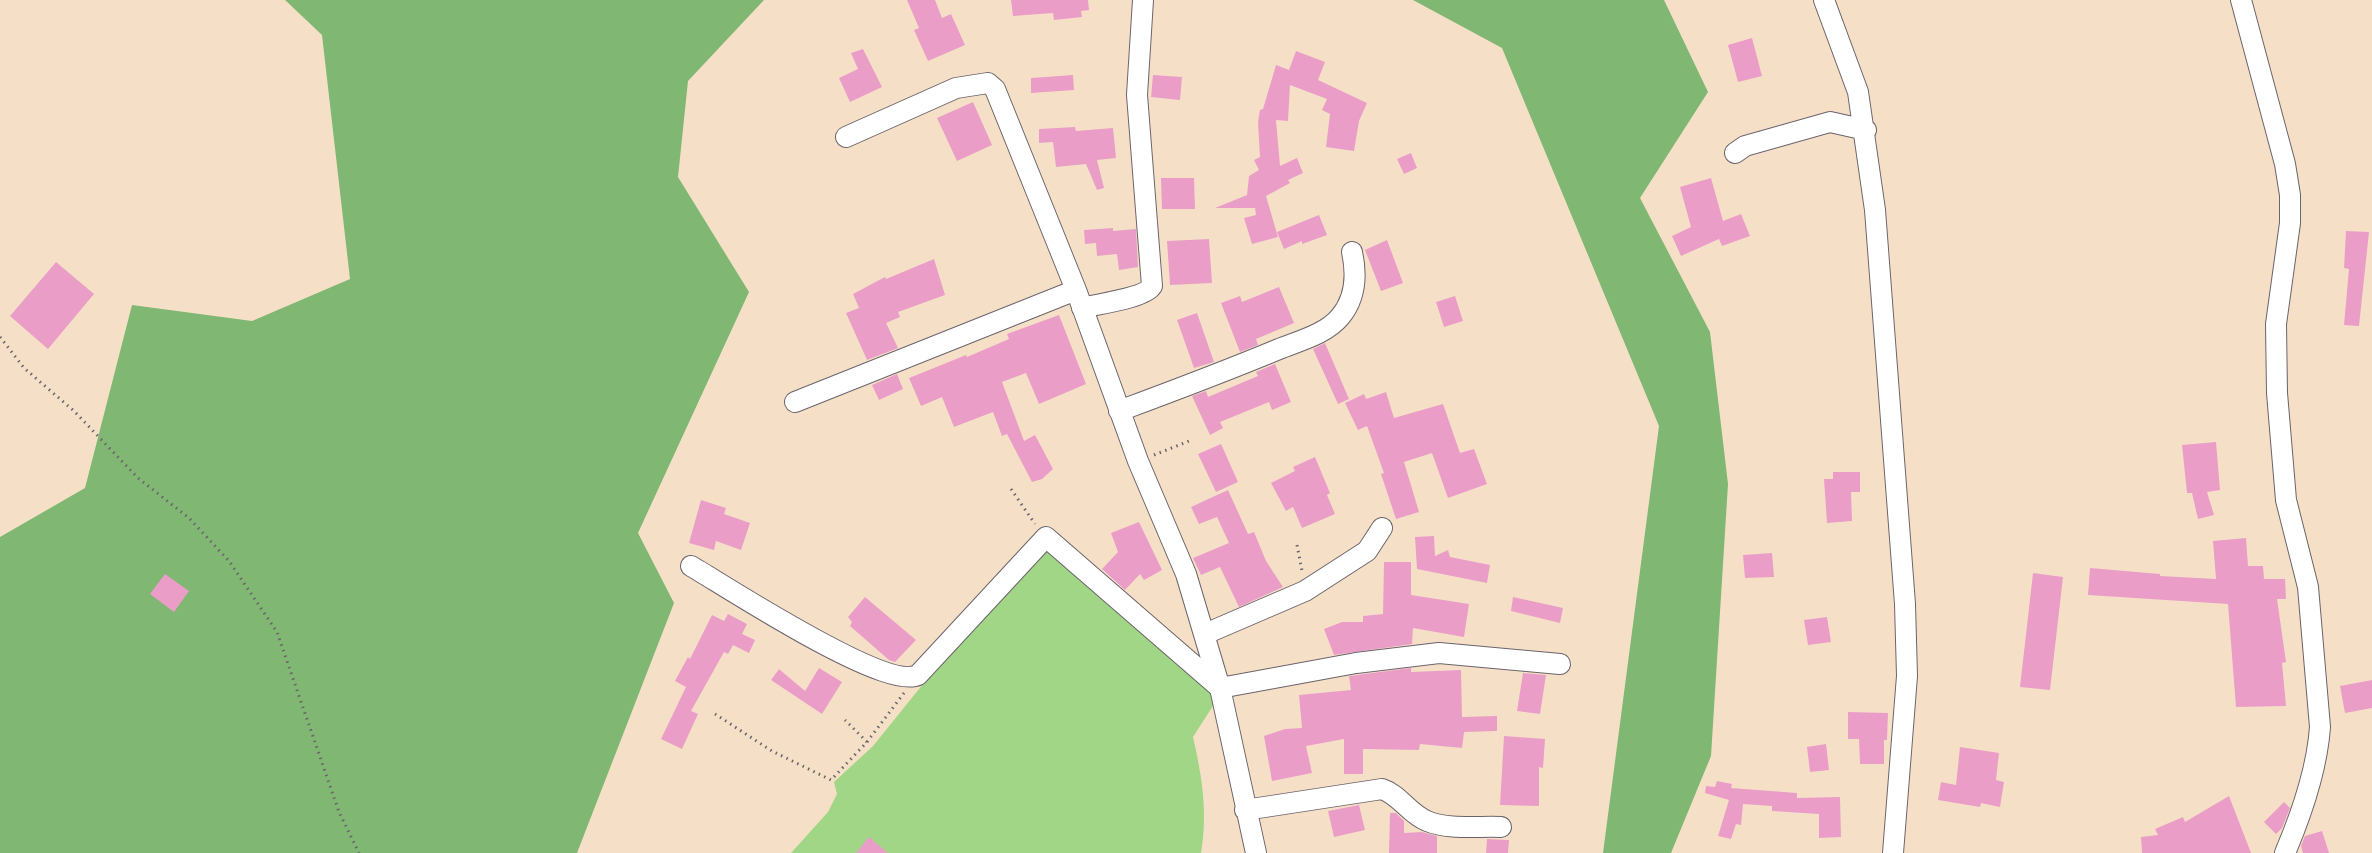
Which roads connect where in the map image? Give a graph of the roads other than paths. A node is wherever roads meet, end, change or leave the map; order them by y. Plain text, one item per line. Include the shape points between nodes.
1 (1143, 0) edge
2 (1824, 0) edge
3 (2241, 0) edge
4 (1866, 130) junction
5 (846, 137) dead end
6 (1735, 153) dead end
7 (1352, 252) dead end
8 (1079, 299) junction
9 (795, 402) dead end
10 (1119, 411) junction
11 (1382, 528) dead end
12 (691, 566) dead end
13 (1205, 634) junction
14 (1560, 664) dead end
15 (1220, 688) junction
16 (1245, 810) junction
17 (1501, 827) dead end
18 (1256, 853) edge
19 (1893, 853) edge
20 (2285, 853) edge

1 - 8 street via 1137,95 1152,286 1140,295
2 - 4 street via 1858,92
3 - 20 street via 2290,195 2290,223 2276,324 2277,393 2286,500 2308,587 2320,727 2319,746 2301,813
4 - 6 street via 1830,122 1745,146
4 - 19 street via 1905,604 1907,676
5 - 8 street via 956,88 988,83 1002,100
7 - 10 street via 1355,287 1349,304 1334,324 1208,379
8 - 9 street
8 - 10 street
10 - 13 street via 1186,574
11 - 13 street via 1367,551 1305,591
12 - 15 street via 846,658 908,678 916,677 1048,537
13 - 15 street
14 - 15 street via 1439,653 1356,663
15 - 16 street
16 - 17 street via 1382,789 1427,821
16 - 18 street

